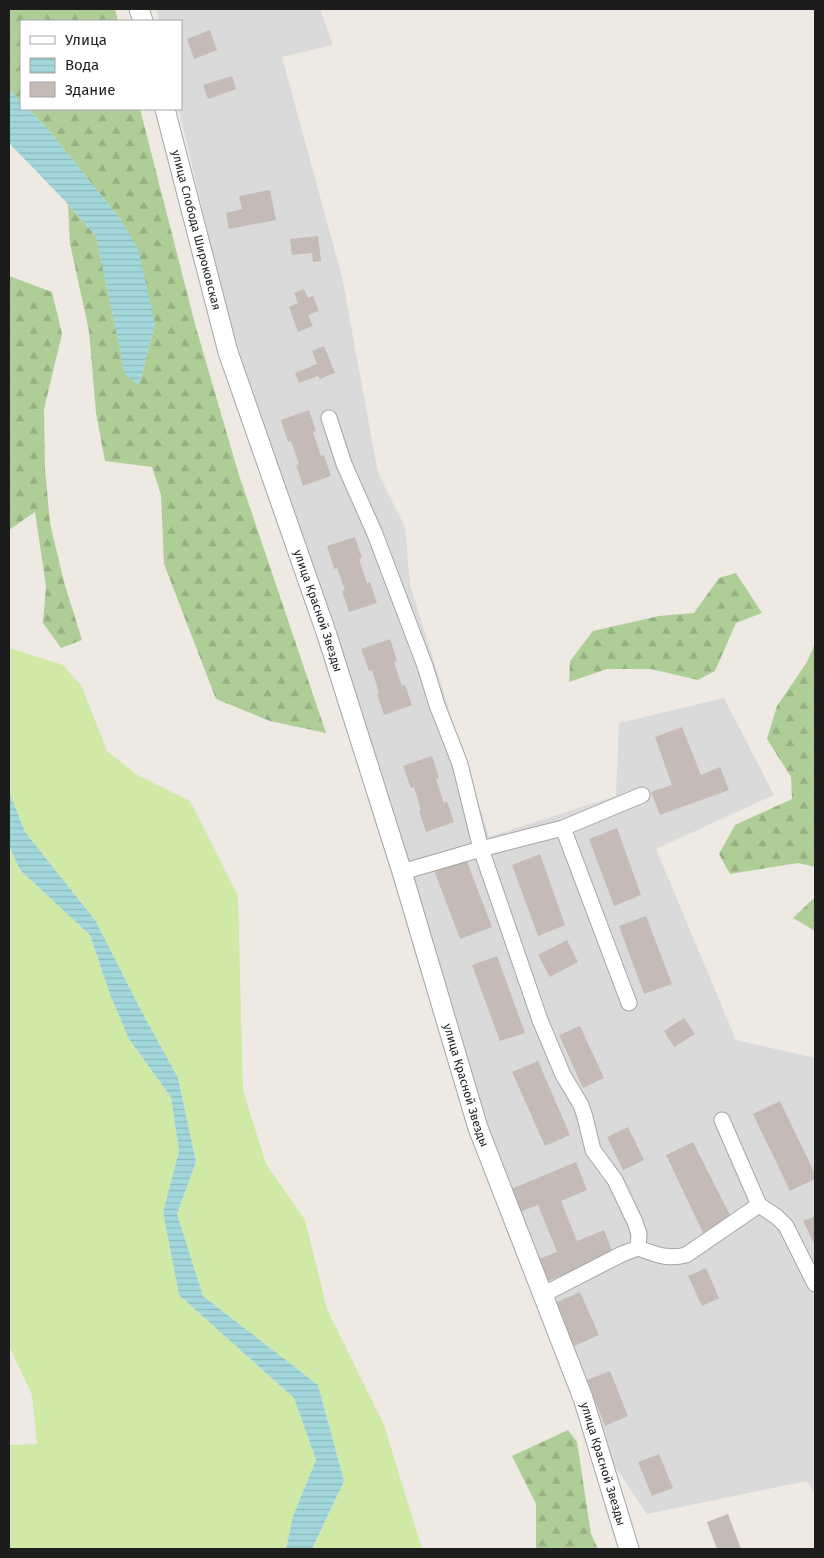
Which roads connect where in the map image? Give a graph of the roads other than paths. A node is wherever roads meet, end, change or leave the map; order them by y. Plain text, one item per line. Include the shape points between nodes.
1 (165, 110) edge
2 (228, 352) joint
3 (329, 418) dead end
4 (642, 795) dead end
5 (564, 828) junction
6 (481, 849) junction
7 (402, 872) junction
8 (629, 1003) dead end
9 (722, 1120) dead end
10 (760, 1205) junction
11 (638, 1248) junction
12 (815, 1284) edge
13 (544, 1294) junction
14 (629, 1549) edge

1 - 2 street, улица Слобода Широковская
2 - 7 street, улица Красной Звезды via 327,635
3 - 6 street via 344,464 376,534 460,764
4 - 5 street
5 - 6 street
5 - 8 street
6 - 7 street
6 - 11 street via 540,1020 563,1075 581,1105 593,1150 615,1180 635,1222 639,1234
7 - 13 street, улица Красной Звезды via 478,1128
9 - 10 street
10 - 11 street via 686,1255 675,1258 659,1256
10 - 12 street via 786,1226
11 - 13 street
13 - 14 street, улица Красной Звезды via 583,1398

